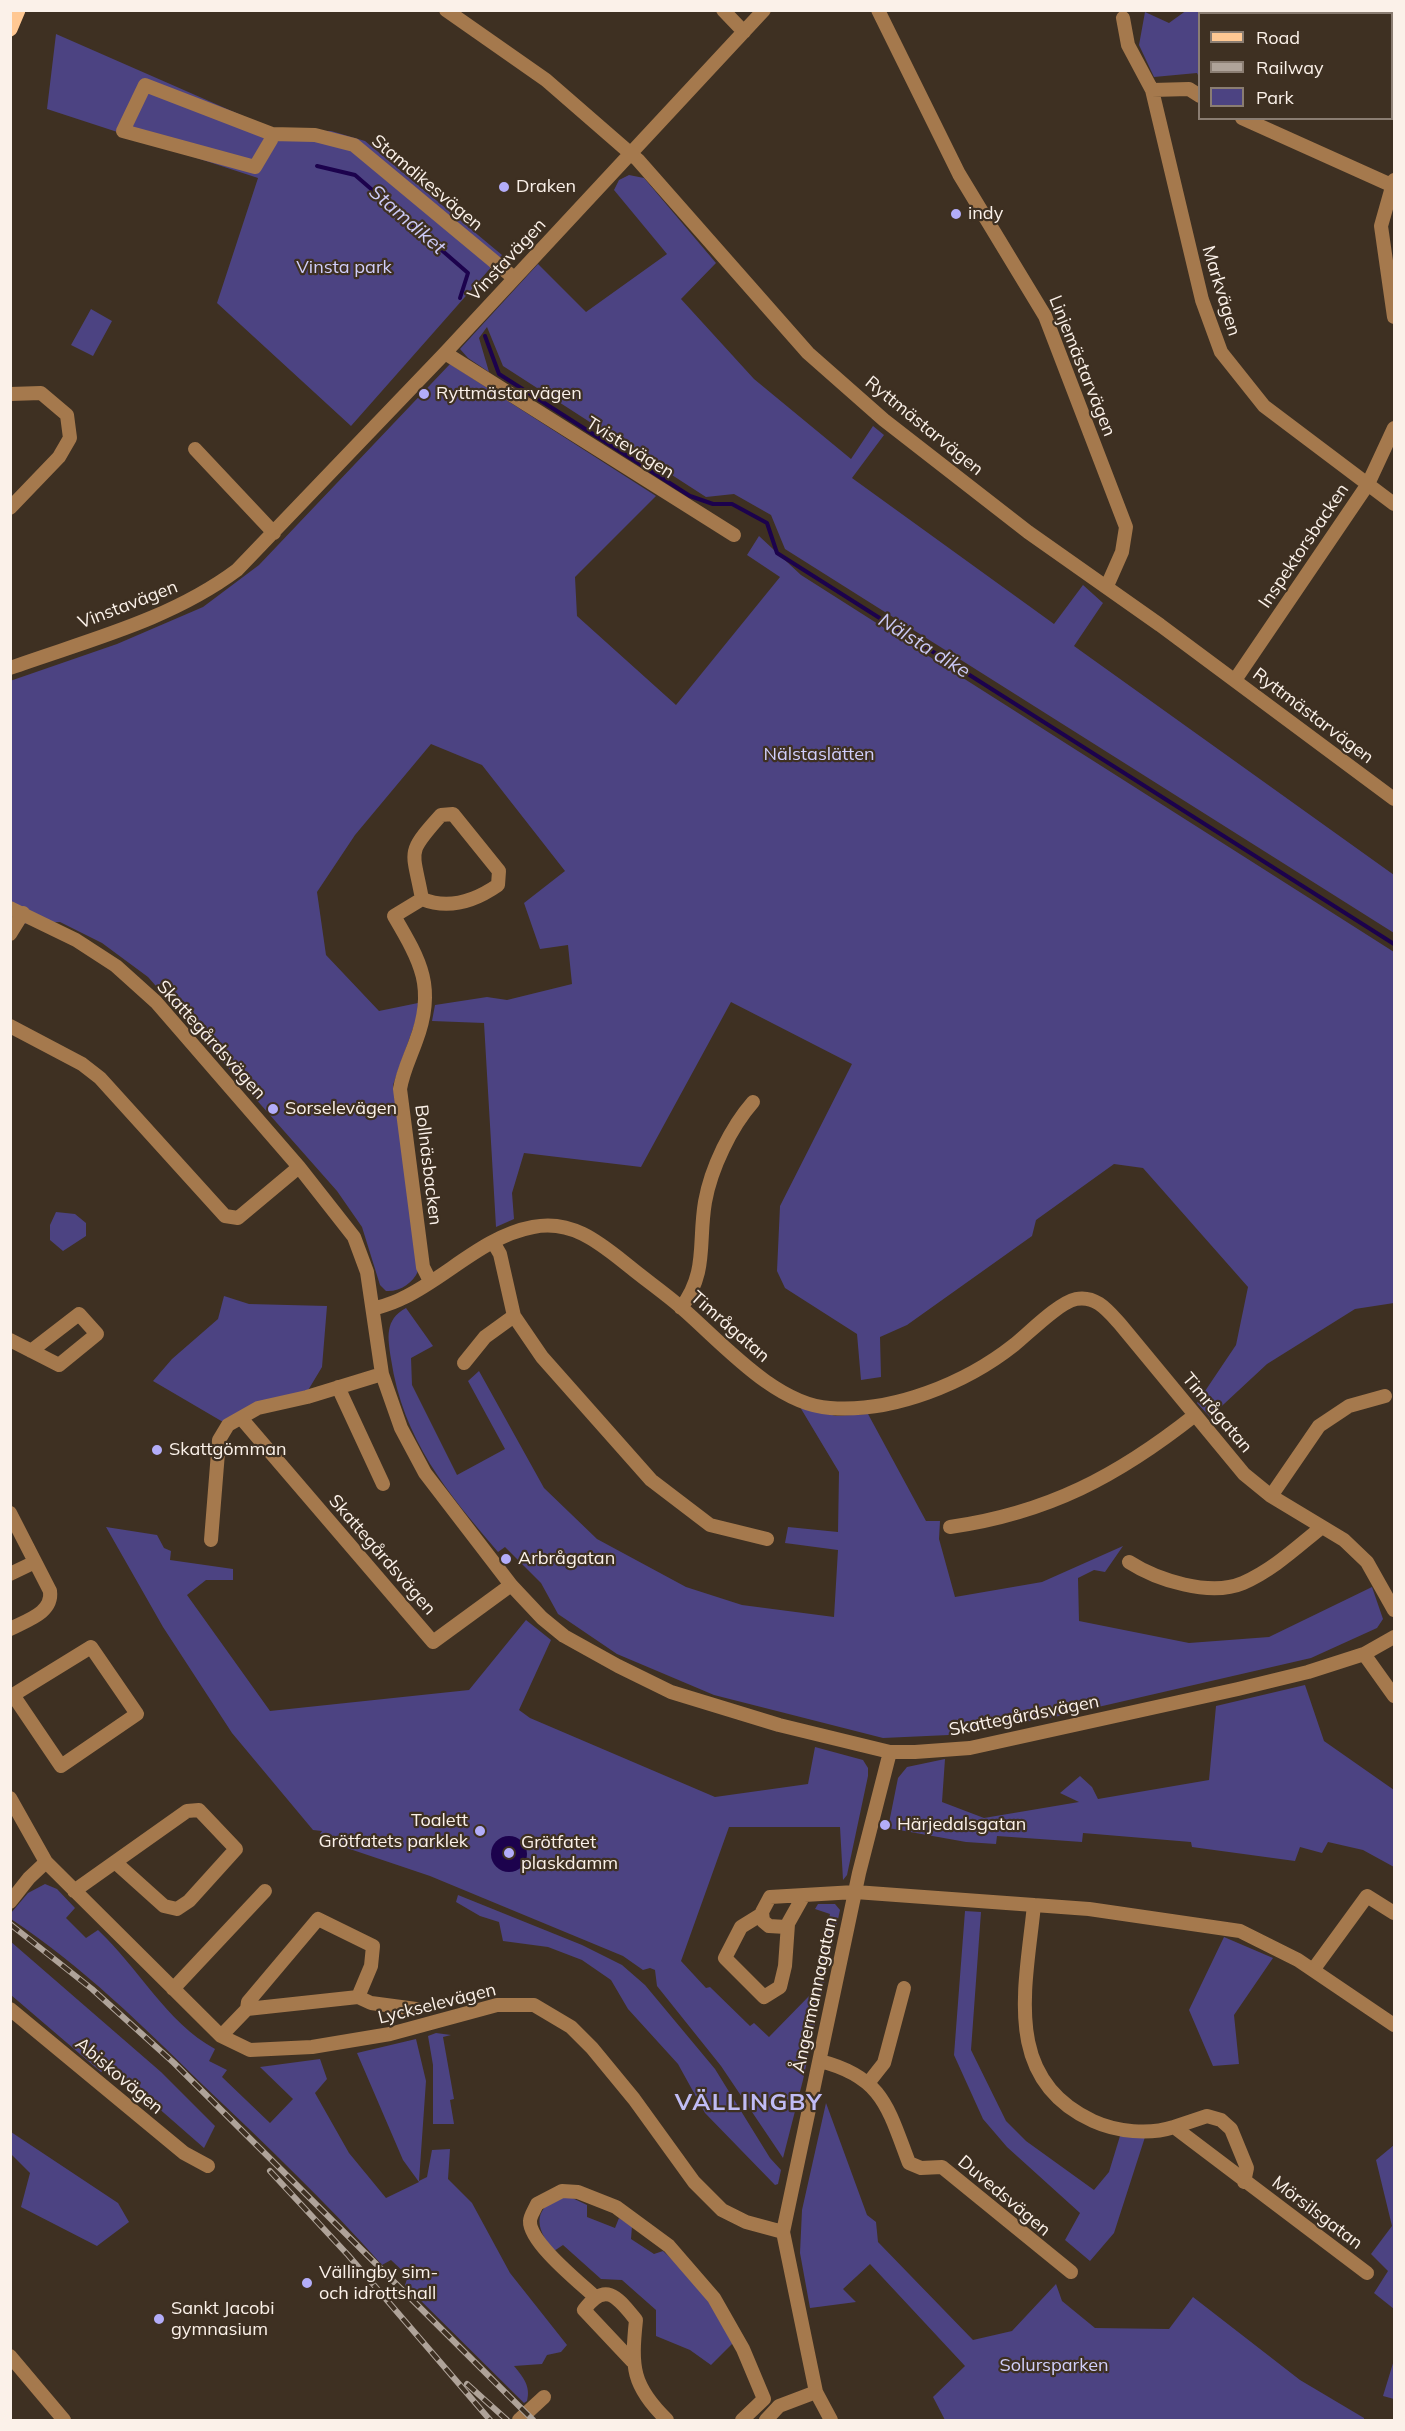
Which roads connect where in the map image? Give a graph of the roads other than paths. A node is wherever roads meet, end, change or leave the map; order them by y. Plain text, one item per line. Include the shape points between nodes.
1 (18, 10) edge
2 (446, 10) edge
3 (723, 10) edge
4 (764, 10) edge
5 (878, 10) edge
6 (1123, 18) dead end
7 (10, 30) edge
8 (744, 32) junction
9 (1152, 90) junction
10 (1198, 95) edge
11 (1247, 120) edge
12 (272, 134) junction
13 (630, 153) junction
14 (1393, 182) edge
15 (514, 278) junction
16 (1395, 317) edge
17 (445, 353) junction
18 (10, 394) edge
19 (1395, 428) edge
20 (195, 450) dead end
21 (1368, 484) junction
22 (1395, 504) edge
23 (10, 508) edge
24 (274, 533) junction
25 (734, 535) dead end
26 (1107, 586) junction
27 (10, 668) edge
28 (1235, 680) junction
29 (1395, 799) edge
30 (422, 899) junction
31 (17, 910) edge
32 (10, 934) edge
33 (10, 1026) edge
34 (753, 1102) dead end
35 (299, 1167) junction
36 (493, 1242) junction
37 (430, 1281) junction
38 (681, 1308) junction
39 (373, 1309) junction
40 (514, 1316) junction
41 (10, 1340) edge
42 (31, 1351) dead end
43 (464, 1363) dead end
44 (382, 1374) junction
45 (338, 1388) junction
46 (1385, 1396) dead end
47 (1195, 1415) junction
48 (241, 1418) junction
49 (383, 1484) dead end
50 (1271, 1496) junction
51 (10, 1513) edge
52 (950, 1527) dead end
53 (1322, 1527) junction
54 (766, 1539) dead end
55 (211, 1540) dead end
56 (35, 1562) junction
57 (1129, 1563) dead end
58 (10, 1574) edge
59 (511, 1585) junction
60 (1395, 1610) edge
61 (10, 1629) edge
62 (1395, 1637) edge
63 (1364, 1654) junction
64 (1394, 1694) edge
65 (12, 1696) edge
66 (890, 1752) junction
67 (10, 1798) edge
68 (46, 1862) junction
69 (115, 1862) junction
70 (74, 1891) junction
71 (265, 1891) dead end
72 (855, 1892) junction
73 (804, 1895) junction
74 (10, 1902) edge
75 (1034, 1905) junction
76 (1395, 1913) edge
77 (762, 1914) junction
78 (788, 1924) junction
79 (1313, 1970) junction
80 (904, 1988) dead end
81 (173, 1989) junction
82 (358, 1997) junction
83 (247, 2008) junction
84 (416, 2008) dead end
85 (10, 2009) edge
86 (1393, 2021) edge
87 (221, 2036) junction
88 (820, 2061) junction
89 (869, 2082) junction
90 (1174, 2127) junction
91 (208, 2166) dead end
92 (1244, 2182) junction
93 (783, 2232) junction
94 (1071, 2272) dead end
95 (1367, 2273) dead end
96 (594, 2296) junction
97 (10, 2356) edge
98 (632, 2361) junction
99 (816, 2392) junction
100 (544, 2397) dead end
101 (64, 2421) edge
102 (519, 2421) edge
103 (667, 2421) edge
104 (742, 2421) edge
105 (766, 2421) edge
106 (831, 2421) edge

1 - 7 main road
2 - 13 street, Ryttmästarvägen via 546,80
3 - 8 street
4 - 8 street, Vinstavägen
5 - 26 street, Linjemästarvägen via 959,174 1046,316 1126,527 1122,552
6 - 9 street, Markvägen via 1128,45
8 - 13 street, Vinstavägen
9 - 10 street via 1189,89
9 - 21 street, Markvägen via 1202,300 1221,352 1264,406
11 - 14 street
12 - 12 street, Stamdikesvägen via 145,85 123,131 255,167
12 - 15 street, Stamdikesvägen via 315,135 354,146
13 - 15 street, Vinstavägen
13 - 26 street, Ryttmästarvägen via 808,353 884,420 1028,532
14 - 16 street via 1381,226
15 - 17 street, Vinstavägen
17 - 24 street, Vinstavägen
17 - 25 street, Tvistevägen
18 - 23 street via 41,393 67,415 70,438 59,457
19 - 21 street, Inspektorsbacken
20 - 24 street
21 - 22 street, Markvägen
21 - 28 street, Inspektorsbacken
24 - 27 street, Vinstavägen via 218,585 159,616
26 - 28 street, Ryttmästarvägen
28 - 29 street, Ryttmästarvägen
30 - 30 street via 437,905 454,905 498,885 499,871 453,814 441,815 416,843 413,857
30 - 37 street, Bollnäsbacken via 394,916 413,947 428,999 403,1069 400,1089 423,1267
31 - 32 street
31 - 35 street, Skattegårdsvägen via 76,940 156,1002
33 - 35 street via 82,1064 100,1078 225,1215 238,1218
34 - 38 street via 741,1115 714,1173 705,1201 698,1280
35 - 39 street, Skattegårdsvägen via 354,1237 367,1272
36 - 37 street, Timrågatan
36 - 38 street, Timrågatan via 534,1227 564,1227 593,1237
36 - 40 street via 500,1254
37 - 39 street, Timrågatan via 403,1298
38 - 47 street, Timrågatan via 757,1376 805,1403 855,1409 933,1392 998,1358 1068,1302 1086,1298 1099,1302 1120,1324
39 - 44 street, Skattegårdsvägen
40 - 43 street via 485,1337
40 - 54 street via 542,1357 651,1480 710,1524
41 - 42 street
44 - 45 street
44 - 59 street, Skattegårdsvägen via 400,1428 425,1473
45 - 48 street via 258,1408
45 - 49 street
46 - 50 street via 1349,1406 1319,1426
47 - 50 street, Timrågatan via 1244,1474
47 - 52 street via 1150,1451 1046,1505 995,1521
48 - 55 street via 228,1425 219,1440
48 - 59 street, Skattegårdsvägen via 434,1642
50 - 53 street, Timrågatan
51 - 56 street
53 - 57 street via 1270,1568 1241,1584 1198,1587 1151,1576
53 - 60 street, Timrågatan via 1344,1540 1367,1562
56 - 58 street
56 - 61 street via 52,1600 46,1610
59 - 66 street, Skattegårdsvägen via 564,1636 671,1692 779,1725
62 - 63 street, Skattegårdsvägen
63 - 64 street
63 - 66 street, Skattegårdsvägen via 1238,1689 970,1748
65 - 65 street via 61,1766 137,1714 91,1647
66 - 72 street, Ångermannagatan
67 - 68 street, Lyckselevägen
68 - 70 street, Lyckselevägen
68 - 74 street
69 - 69 street via 187,1811 199,1810 236,1849 177,1910 164,1906
69 - 70 street
70 - 81 street, Lyckselevägen
71 - 81 street
72 - 73 street, Ångermannagatan
72 - 75 street
72 - 88 street, Ångermannagatan
73 - 77 street, Ångermannagatan via 770,1897
73 - 78 street, Ångermannagatan
75 - 79 street via 1240,1930
75 - 90 street, Mörsilsgatan via 1024,2017 1027,2045 1049,2089 1070,2110 1103,2125 1142,2132
76 - 79 street via 1367,1896
77 - 78 street via 769,1926
77 - 78 street, Ångermannagatan via 741,1927 724,1958 764,1997 780,1986
79 - 86 street
80 - 89 street via 884,2063
81 - 87 street, Lyckselevägen
82 - 83 street, Lyckselevägen
82 - 83 street, Lyckselevägen via 371,1966 373,1946 318,1919
82 - 84 street via 370,2003
83 - 87 street, Lyckselevägen
85 - 91 street, Abiskovägen via 184,2153
87 - 93 street, Lyckselevägen via 250,2050 312,2047 390,2034 497,2005 534,2005 571,2026 634,2099 694,2182 722,2210 746,2222
88 - 89 street, Duvedsvägen
88 - 93 street, Ångermannagatan
89 - 94 street, Duvedsvägen via 885,2102 909,2163 921,2168 942,2167
90 - 92 street, Mörsilsgatan
90 - 92 street, Mörsilsgatan via 1207,2116 1221,2120 1231,2129 1247,2168
92 - 95 street, Mörsilsgatan
93 - 99 street, Ångermannagatan
96 - 98 street via 584,2310
96 - 98 street via 616,2297 636,2320
96 - 104 street via 552,2257 533,2232 530,2221 537,2204 562,2191 578,2192 616,2207 669,2246 702,2282 744,2349 764,2399
97 - 101 street
98 - 103 street via 637,2382
99 - 105 street via 779,2406
99 - 106 street, Ångermannagatan
100 - 102 street

